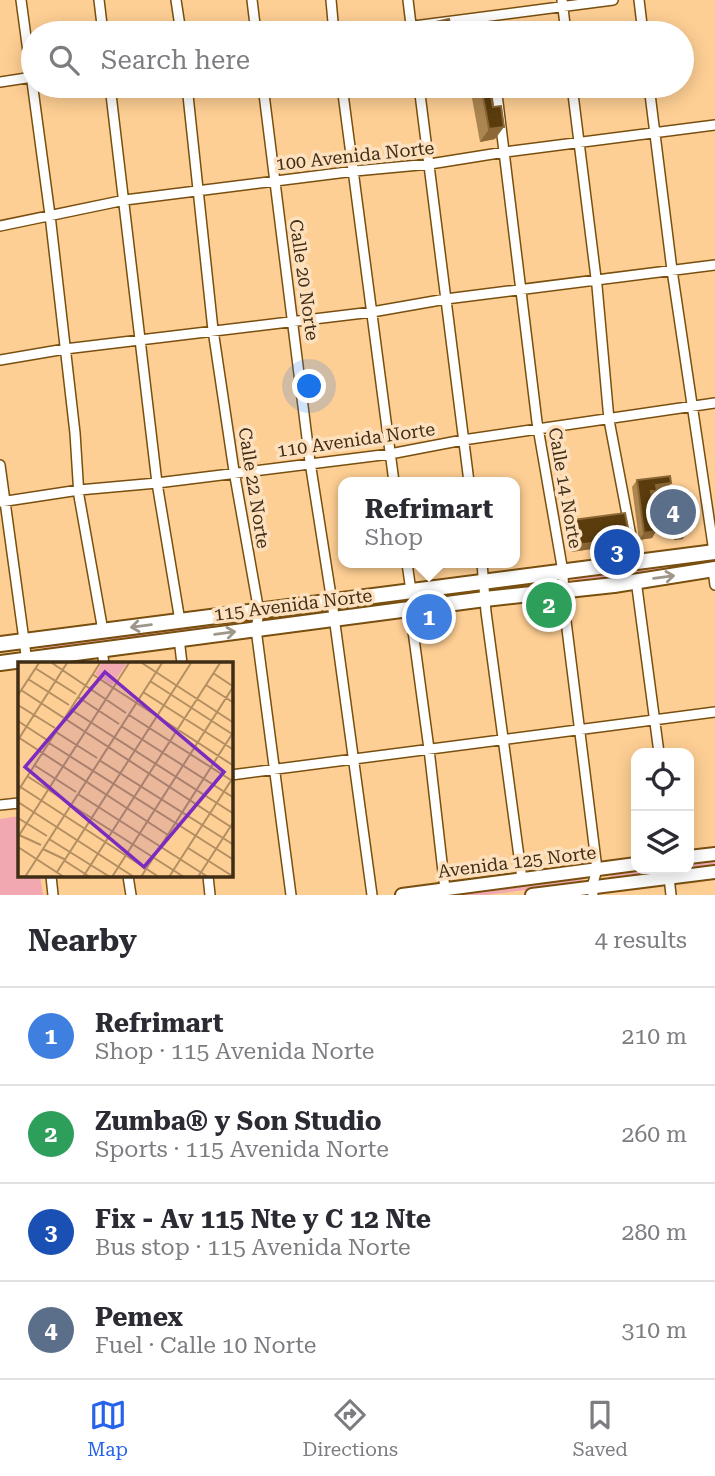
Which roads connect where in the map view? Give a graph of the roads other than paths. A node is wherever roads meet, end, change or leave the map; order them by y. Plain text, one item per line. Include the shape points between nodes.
1 (20, 0) edge
2 (99, 0) edge
3 (176, 0) edge
4 (252, 0) edge
5 (331, 0) edge
6 (408, 0) edge
7 (613, 0) edge
8 (639, 0) edge
9 (563, 3) edge
10 (487, 17) junction
11 (23, 21) edge
12 (102, 21) edge
13 (179, 21) edge
14 (255, 21) edge
15 (333, 21) edge
16 (411, 21) edge
17 (464, 21) edge
18 (488, 21) edge
19 (565, 21) edge
20 (642, 21) edge
21 (21, 79) edge
22 (0, 82) edge
23 (35, 98) edge
24 (112, 98) edge
25 (188, 98) edge
26 (264, 98) edge
27 (344, 98) edge
28 (421, 98) edge
29 (498, 98) edge
30 (574, 98) edge
31 (650, 98) edge
32 (715, 125) edge
33 (655, 134) junction
34 (579, 142) junction
35 (505, 152) junction
36 (430, 164) junction
37 (355, 171) junction
38 (274, 180) junction
39 (200, 190) junction
40 (125, 200) junction
41 (50, 215) junction
42 (0, 226) edge
43 (715, 265) edge
44 (672, 270) junction
45 (597, 280) junction
46 (522, 289) junction
47 (446, 299) junction
48 (372, 312) junction
49 (293, 320) junction
50 (214, 330) junction
51 (141, 339) junction
52 (65, 349) junction
53 (0, 360) edge
54 (715, 403) edge
55 (692, 406) junction
56 (609, 420) junction
57 (539, 430) junction
58 (463, 440) junction
59 (390, 454) junction
60 (310, 462) junction
61 (0, 465) edge
62 (234, 471) junction
63 (393, 477) edge
64 (469, 477) edge
65 (157, 483) junction
66 (79, 490) junction
67 (2, 501) edge
68 (715, 552) edge
69 (636, 562) junction
70 (408, 568) edge
71 (483, 568) edge
72 (563, 572) junction
73 (714, 575) edge
74 (636, 580) junction
75 (485, 582) junction
76 (562, 590) junction
77 (411, 591) junction
78 (485, 599) junction
79 (332, 602) junction
80 (410, 609) junction
81 (259, 612) junction
82 (334, 619) junction
83 (180, 621) junction
84 (256, 629) junction
85 (103, 631) junction
86 (179, 638) junction
87 (25, 640) junction
88 (0, 644) edge
89 (103, 657) edge
90 (18, 662) edge
91 (27, 662) edge
92 (182, 662) edge
93 (0, 663) edge
94 (715, 712) edge
95 (655, 719) junction
96 (579, 729) junction
97 (503, 739) junction
98 (658, 748) edge
99 (429, 749) junction
100 (353, 759) junction
101 (274, 769) junction
102 (233, 775) edge
103 (18, 803) edge
104 (0, 805) edge
105 (715, 854) edge
106 (694, 857) edge
107 (631, 865) edge
108 (597, 869) junction
109 (715, 872) edge
110 (669, 877) junction
111 (522, 879) junction
112 (445, 889) junction
113 (593, 891) edge
114 (291, 895) edge
115 (372, 895) edge
116 (402, 895) edge
117 (532, 895) edge
118 (671, 895) edge

1 - 11 street
2 - 12 street
3 - 13 street
4 - 14 street
5 - 15 street
6 - 16 street
7 - 9 street
8 - 20 street
9 - 10 street
9 - 19 street
10 - 17 street
10 - 18 street
21 - 22 street
23 - 41 street
24 - 40 street
25 - 39 street, Calle 22 Norte
26 - 38 street, Calle 20 Norte
27 - 37 street
28 - 36 street
29 - 35 street, Calle 14 Norte
30 - 34 street
31 - 33 street
32 - 33 street, 100 Avenida Norte
33 - 34 street, 100 Avenida Norte
33 - 44 street
34 - 35 street, 100 Avenida Norte
34 - 45 street
35 - 36 street, 100 Avenida Norte
35 - 46 street, Calle 14 Norte
36 - 37 street, 100 Avenida Norte
36 - 47 street
37 - 38 street, 100 Avenida Norte
37 - 48 street
38 - 39 street, 100 Avenida Norte
38 - 49 street, Calle 20 Norte
39 - 40 street, 100 Avenida Norte
39 - 50 street, Calle 22 Norte
40 - 41 street, 100 Avenida Norte
40 - 51 street
41 - 42 street, 100 Avenida Norte
41 - 52 street
43 - 44 street
44 - 45 street
44 - 55 street
45 - 46 street
45 - 56 street
46 - 47 street
46 - 57 street, Calle 14 Norte
47 - 48 street
47 - 58 street
48 - 49 street
48 - 59 street
49 - 50 street
49 - 60 street, Calle 20 Norte
50 - 51 street
50 - 62 street, Calle 22 Norte
51 - 52 street
51 - 65 street
52 - 53 street
52 - 66 street
54 - 55 street, 110 Avenida Norte
55 - 56 street, 110 Avenida Norte
55 - 68 street
56 - 57 street, 110 Avenida Norte
56 - 69 street
57 - 58 street, 110 Avenida Norte
57 - 72 street, Calle 14 Norte
58 - 59 street, 110 Avenida Norte
58 - 64 street
59 - 60 street, 110 Avenida Norte
59 - 63 street
60 - 62 street, 110 Avenida Norte
60 - 79 street, Calle 20 Norte
61 - 67 street
62 - 65 street, 110 Avenida Norte
62 - 81 street, Calle 22 Norte
65 - 66 street, 110 Avenida Norte
65 - 83 street
66 - 67 street, 110 Avenida Norte
66 - 85 street
67 - 87 street
68 - 69 main road, 115 Avenida Norte
69 - 72 main road, 115 Avenida Norte
70 - 77 street
71 - 75 street
72 - 75 main road, 115 Avenida Norte
72 - 76 street, Calle 14 Norte
74 -> 73 main road, 115 Avenida Norte
74 - 76 main road, 115 Avenida Norte
74 - 95 street
75 - 77 main road, 115 Avenida Norte
75 - 78 street
76 - 78 main road, 115 Avenida Norte
76 - 96 street, Calle 14 Norte
77 - 79 main road, 115 Avenida Norte
78 - 80 main road, 115 Avenida Norte
78 - 97 street
79 - 81 main road, 115 Avenida Norte
79 - 82 street, Calle 20 Norte
80 - 82 main road, 115 Avenida Norte
80 - 99 street
81 - 83 main road, 115 Avenida Norte
81 - 84 street, Calle 22 Norte
82 - 84 main road, 115 Avenida Norte
82 - 100 street, Calle 20 Norte
83 -> 85 main road, 115 Avenida Norte
86 -> 84 main road, 115 Avenida Norte
84 - 101 street, Calle 22 Norte
85 - 87 main road, 115 Avenida Norte
86 - 89 main road, 115 Avenida Norte
86 - 92 street
87 - 88 main road, 115 Avenida Norte
87 - 91 street
89 - 91 main road, 115 Avenida Norte
90 - 93 main road, 115 Avenida Norte
94 - 95 street
95 - 96 street
95 - 98 street
96 - 97 street
96 - 108 street, Calle 14 Norte
97 - 99 street
97 - 111 street
99 - 100 street
99 - 112 street
100 - 101 street
100 - 115 street, Calle 20 Norte
101 - 102 street
101 - 114 street, Calle 22 Norte
103 - 104 street
105 - 106 main road
107 - 108 main road, Avenida 125 Norte
108 - 111 main road, Avenida 125 Norte
108 - 113 street, Calle 14 Norte
109 - 110 main road, Avenida 125 Norte
110 - 113 main road, Avenida 125 Norte
110 - 118 street
111 - 112 main road, Avenida 125 Norte
112 - 116 main road, Avenida 125 Norte
113 - 117 main road, Avenida 125 Norte

